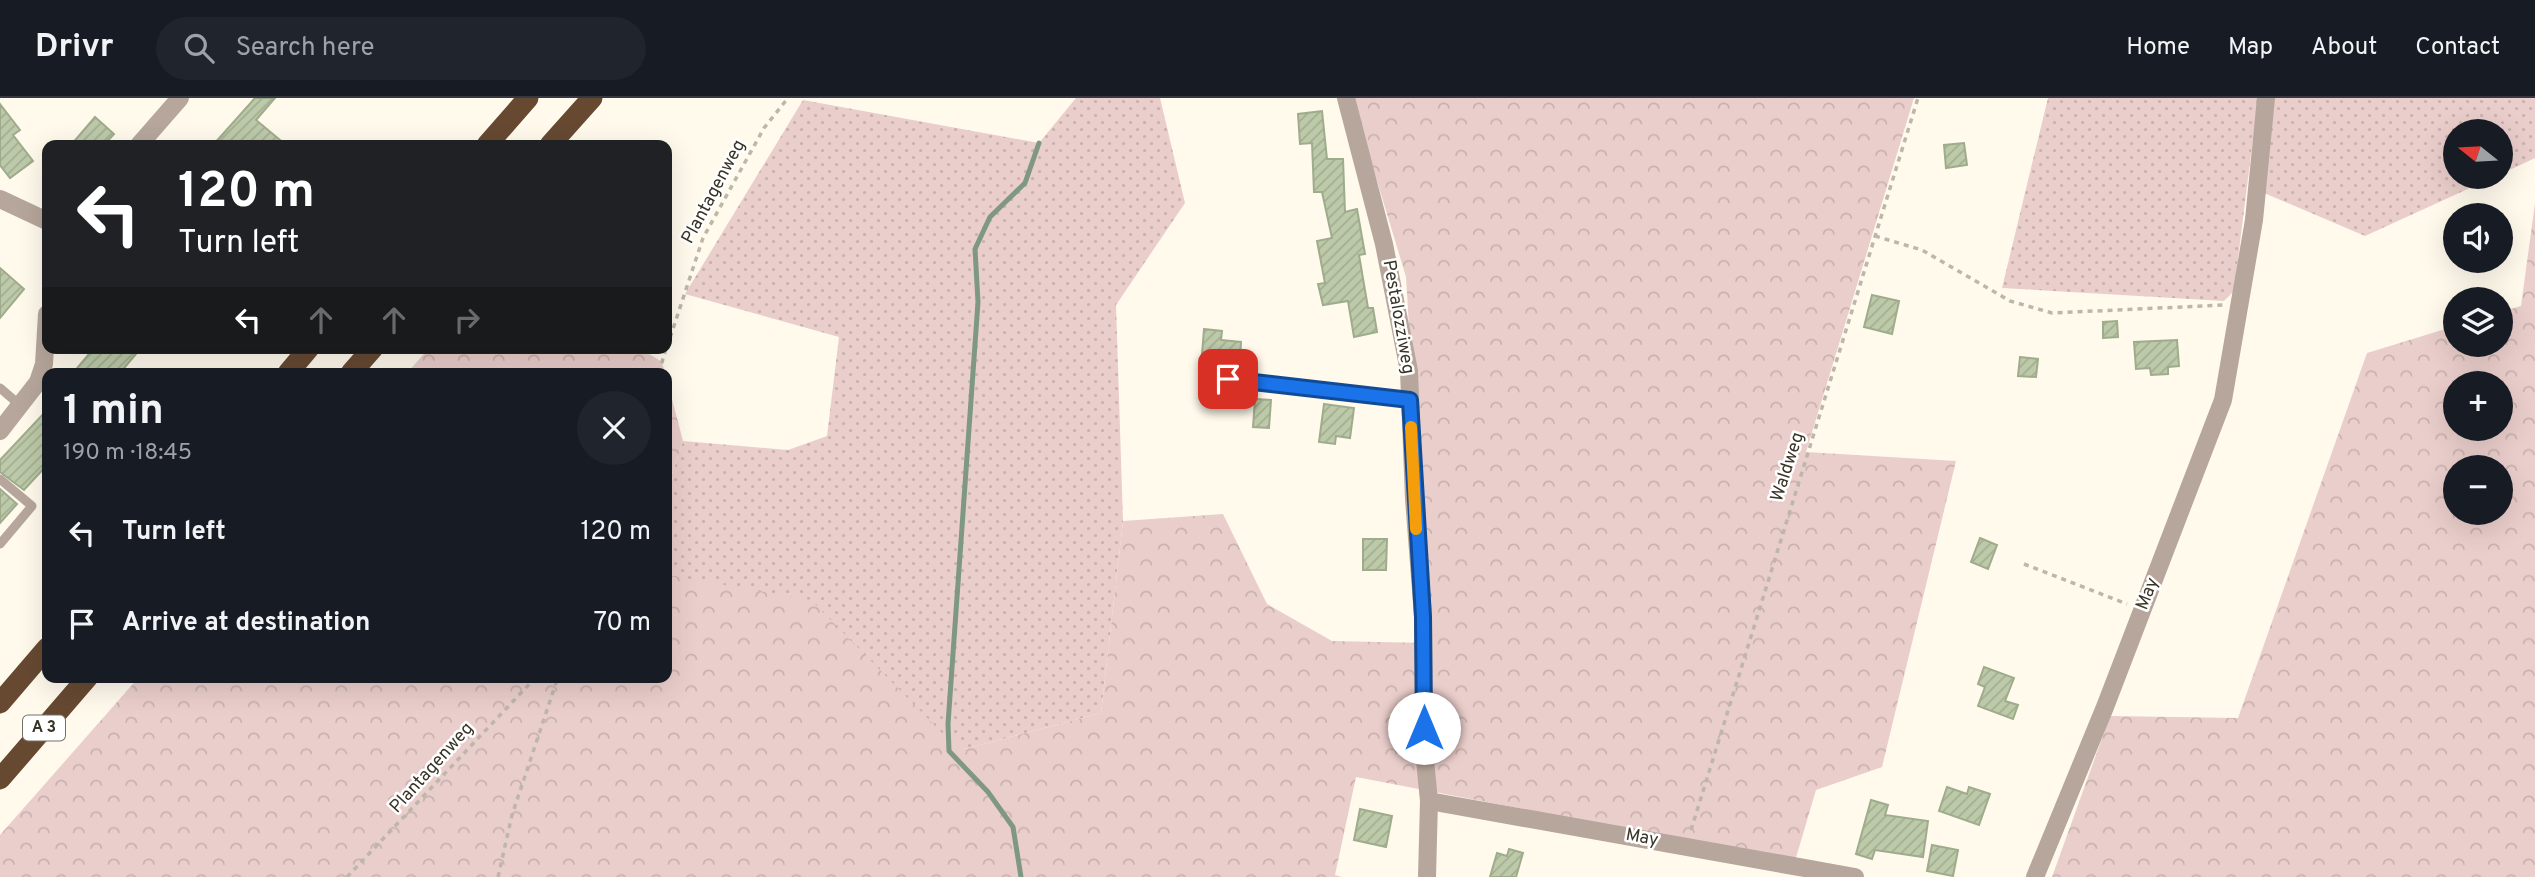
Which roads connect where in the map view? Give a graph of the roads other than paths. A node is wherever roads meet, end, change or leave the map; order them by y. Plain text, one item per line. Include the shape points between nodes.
1 (180, 98) edge
2 (528, 98) edge
3 (592, 98) edge
4 (1346, 98) edge
5 (2266, 98) edge
6 (143, 140) edge
7 (491, 140) edge
8 (554, 140) edge
9 (0, 199) edge
10 (42, 219) edge
11 (304, 354) edge
12 (368, 354) edge
13 (292, 368) edge
14 (355, 368) edge
15 (42, 370) edge
16 (1228, 379) dead end
17 (0, 388) edge
18 (1410, 400) junction
19 (21, 406) junction
20 (0, 431) edge
21 (0, 479) edge
22 (0, 544) edge
23 (42, 654) edge
24 (83, 683) edge
25 (0, 703) edge
26 (0, 779) edge
27 (1429, 801) junction
28 (1427, 877) edge
29 (1855, 877) edge
30 (2035, 877) edge

1 - 6 street
2 - 7 highway
3 - 8 highway
4 - 18 street, Pestalozziweg via 1384,244 1409,371
5 - 30 street, May via 2254,220 2222,400
9 - 10 street
11 - 13 highway
12 - 14 highway
15 - 19 street
16 - 18 lane
17 - 19 lane
18 - 27 street, Pestalozziweg
19 - 20 street
21 - 22 lane via 32,506
23 - 25 highway, A 3
24 - 26 highway, A 3
27 - 28 street, Pestalozziweg
27 - 29 street, May

